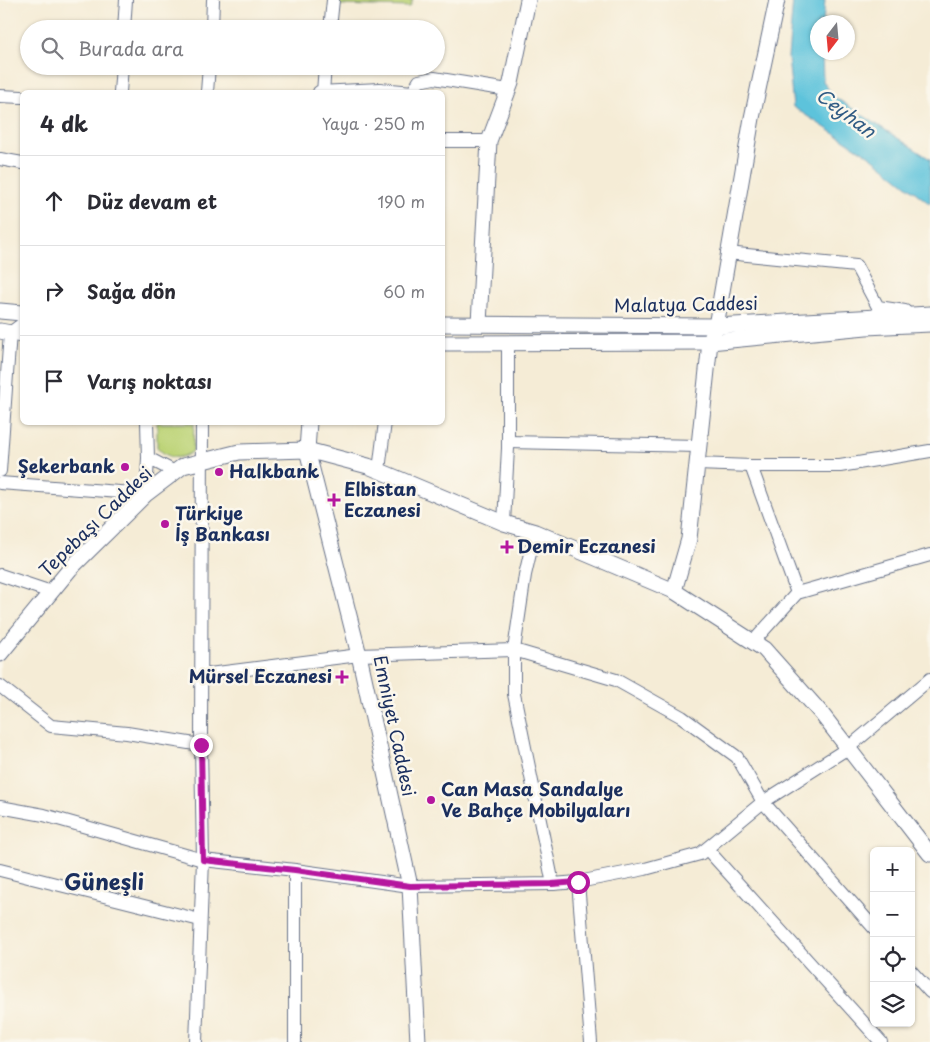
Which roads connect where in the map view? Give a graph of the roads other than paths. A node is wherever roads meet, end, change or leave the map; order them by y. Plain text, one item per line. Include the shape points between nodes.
1 (126, 0) edge
2 (213, 0) edge
3 (333, 0) edge
4 (528, 0) edge
5 (777, 0) edge
6 (125, 20) edge
7 (212, 20) edge
8 (331, 20) edge
9 (121, 75) edge
10 (208, 75) edge
11 (324, 75) edge
12 (120, 90) edge
13 (207, 90) edge
14 (321, 90) edge
15 (360, 90) edge
16 (391, 90) edge
17 (414, 90) edge
18 (508, 90) junction
19 (0, 96) edge
20 (20, 97) edge
21 (445, 141) edge
22 (489, 141) junction
23 (0, 159) edge
24 (20, 163) edge
25 (727, 253) junction
26 (0, 311) edge
27 (20, 313) edge
28 (929, 322) edge
29 (479, 323) junction
30 (445, 324) edge
31 (716, 326) junction
32 (14, 331) edge
33 (710, 342) junction
34 (445, 343) edge
35 (508, 344) junction
36 (147, 425) edge
37 (202, 425) edge
38 (308, 425) edge
39 (385, 425) edge
40 (508, 442) junction
41 (699, 446) junction
42 (307, 450) junction
43 (930, 451) edge
44 (148, 458) junction
45 (203, 461) junction
46 (697, 464) junction
47 (751, 466) junction
48 (179, 469) junction
49 (379, 470) junction
50 (0, 471) edge
51 (0, 483) edge
52 (146, 494) junction
53 (504, 523) junction
54 (536, 532) junction
55 (930, 555) edge
56 (0, 575) edge
57 (674, 591) junction
58 (50, 592) junction
59 (798, 593) junction
60 (753, 642) junction
61 (514, 650) junction
62 (0, 654) edge
63 (360, 656) junction
64 (201, 675) junction
65 (930, 679) edge
66 (0, 686) edge
67 (201, 745) junction
68 (848, 748) junction
69 (763, 802) junction
70 (0, 807) edge
71 (707, 848) junction
72 (930, 854) edge
73 (203, 860) junction
74 (0, 870) edge
75 (295, 870) junction
76 (578, 882) junction
77 (552, 884) junction
78 (410, 886) junction
79 (200, 920) junction
80 (870, 923) edge
81 (915, 975) edge
82 (930, 992) edge
83 (196, 1042) edge
84 (295, 1042) edge
85 (418, 1042) edge
86 (591, 1042) edge
87 (881, 1042) edge

1 - 6 street
2 - 7 street
3 - 8 street
4 - 18 street
5 - 25 street
9 - 12 street
10 - 13 street
11 - 14 street
15 - 16 street
17 - 18 street via 419,81 434,78
18 - 22 street
19 - 20 street
21 - 22 street
22 - 29 street
23 - 24 street
25 - 28 street via 856,266 878,307
25 - 31 street
26 - 27 street
28 - 31 street, Malatya Caddesi
28 - 33 street
29 - 30 street, Malatya Caddesi
29 - 31 street, Malatya Caddesi
31 - 33 street
32 - 50 street
33 - 35 street
33 - 41 street
34 - 35 street
35 - 40 street
36 - 44 street
37 - 45 street
38 - 42 street, Emniyet Caddesi
39 - 49 street
40 - 41 street
40 - 53 street
41 - 46 street
42 - 45 street via 239,452
42 - 49 street
42 - 63 street, Emniyet Caddesi
43 - 47 street via 840,466
44 - 48 street
44 - 52 street
45 - 48 street
45 - 64 street
46 - 47 street
46 - 57 street via 689,539
47 - 59 street
48 - 52 street, Tepebaşı Caddesi
49 - 53 street
51 - 52 street
52 - 58 street, Tepebaşı Caddesi
53 - 54 street
54 - 57 street
54 - 61 street via 525,574
55 - 59 street
56 - 58 street
57 - 60 street
58 - 62 street, Tepebaşı Caddesi
59 - 60 street
60 - 68 street via 764,649 822,713
61 - 63 street
61 - 69 street via 616,680 682,717 737,757
61 - 77 street via 514,694
63 - 64 street
63 - 78 street, Emniyet Caddesi
64 - 67 street
65 - 68 street
66 - 67 street via 51,726 127,733
67 - 73 street
68 - 69 street
68 - 72 street
69 - 71 street
69 - 80 street
70 - 73 street via 44,815
71 - 76 street via 700,854 645,869
71 - 87 street
73 - 75 street
73 - 79 street
74 - 79 street
75 - 78 street
75 - 84 street
76 - 77 street
76 - 86 street
77 - 78 street
78 - 85 street, Emniyet Caddesi
79 - 83 street
81 - 82 street

